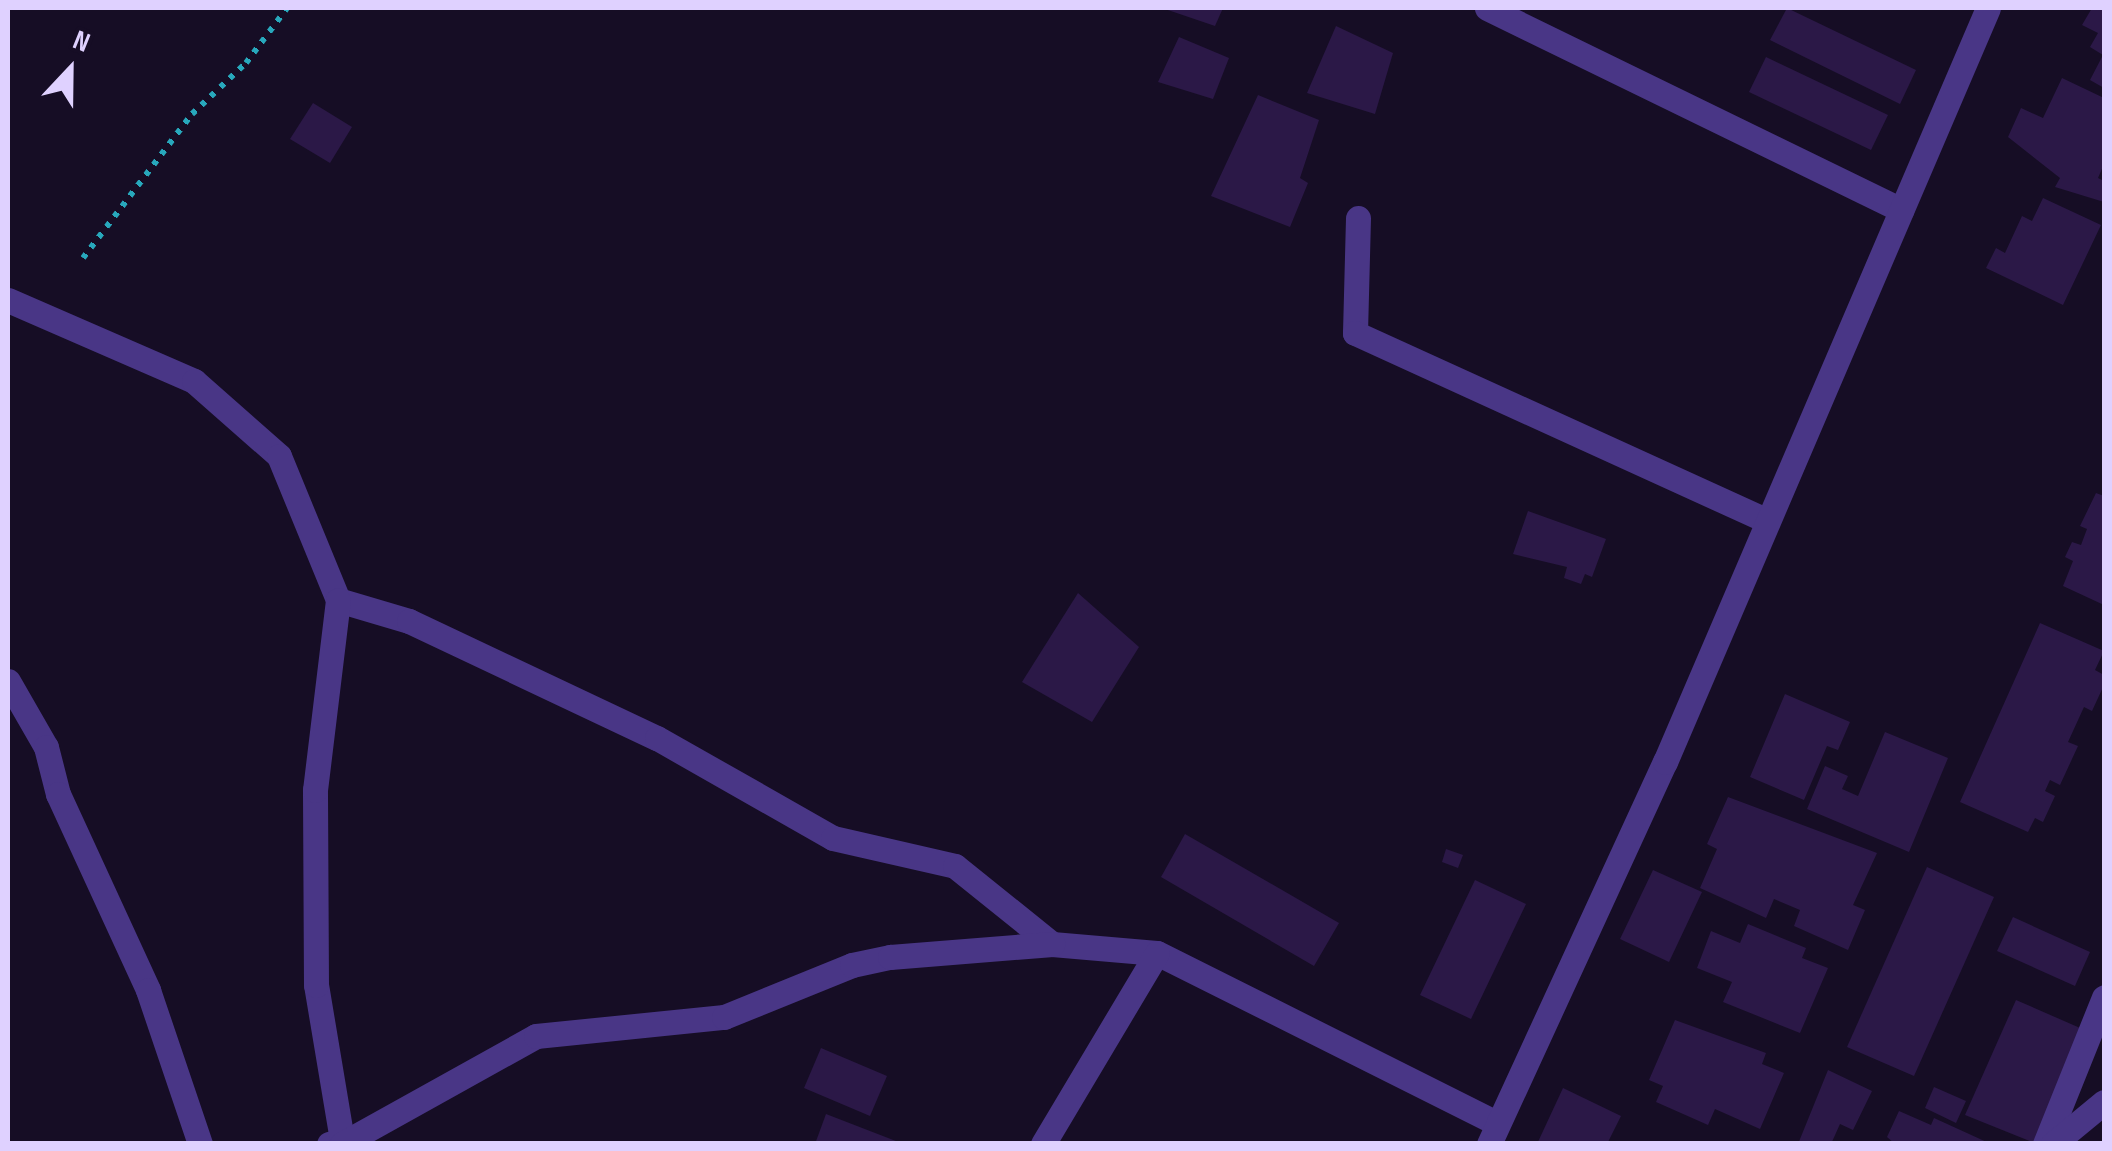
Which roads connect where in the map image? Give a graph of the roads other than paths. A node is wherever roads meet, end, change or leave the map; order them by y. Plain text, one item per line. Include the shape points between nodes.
1 (1486, 8) edge
2 (1988, 8) edge
3 (1901, 210) junction
4 (1358, 218) dead end
5 (8, 300) edge
6 (1766, 520) junction
7 (338, 600) junction
8 (8, 681) edge
9 (1052, 944) junction
10 (1157, 953) junction
11 (2104, 997) edge
12 (2104, 1102) edge
13 (1493, 1134) edge
14 (338, 1142) edge
15 (200, 1144) edge
16 (1043, 1144) edge
17 (2045, 1144) edge
18 (2053, 1144) edge

1 - 3 street
2 - 3 street
3 - 6 street
4 - 6 street via 1355,333
5 - 7 street via 194,381 279,456
6 - 13 street via 1665,762
7 - 9 street via 409,621 657,738 833,838 956,866
7 - 14 street via 315,790 316,985
8 - 15 street via 46,747 58,794 148,990
9 - 10 street
9 - 14 street via 890,957 852,965 724,1018 536,1036 431,1098
10 - 13 street
10 - 16 street
11 - 17 street
12 - 18 street

